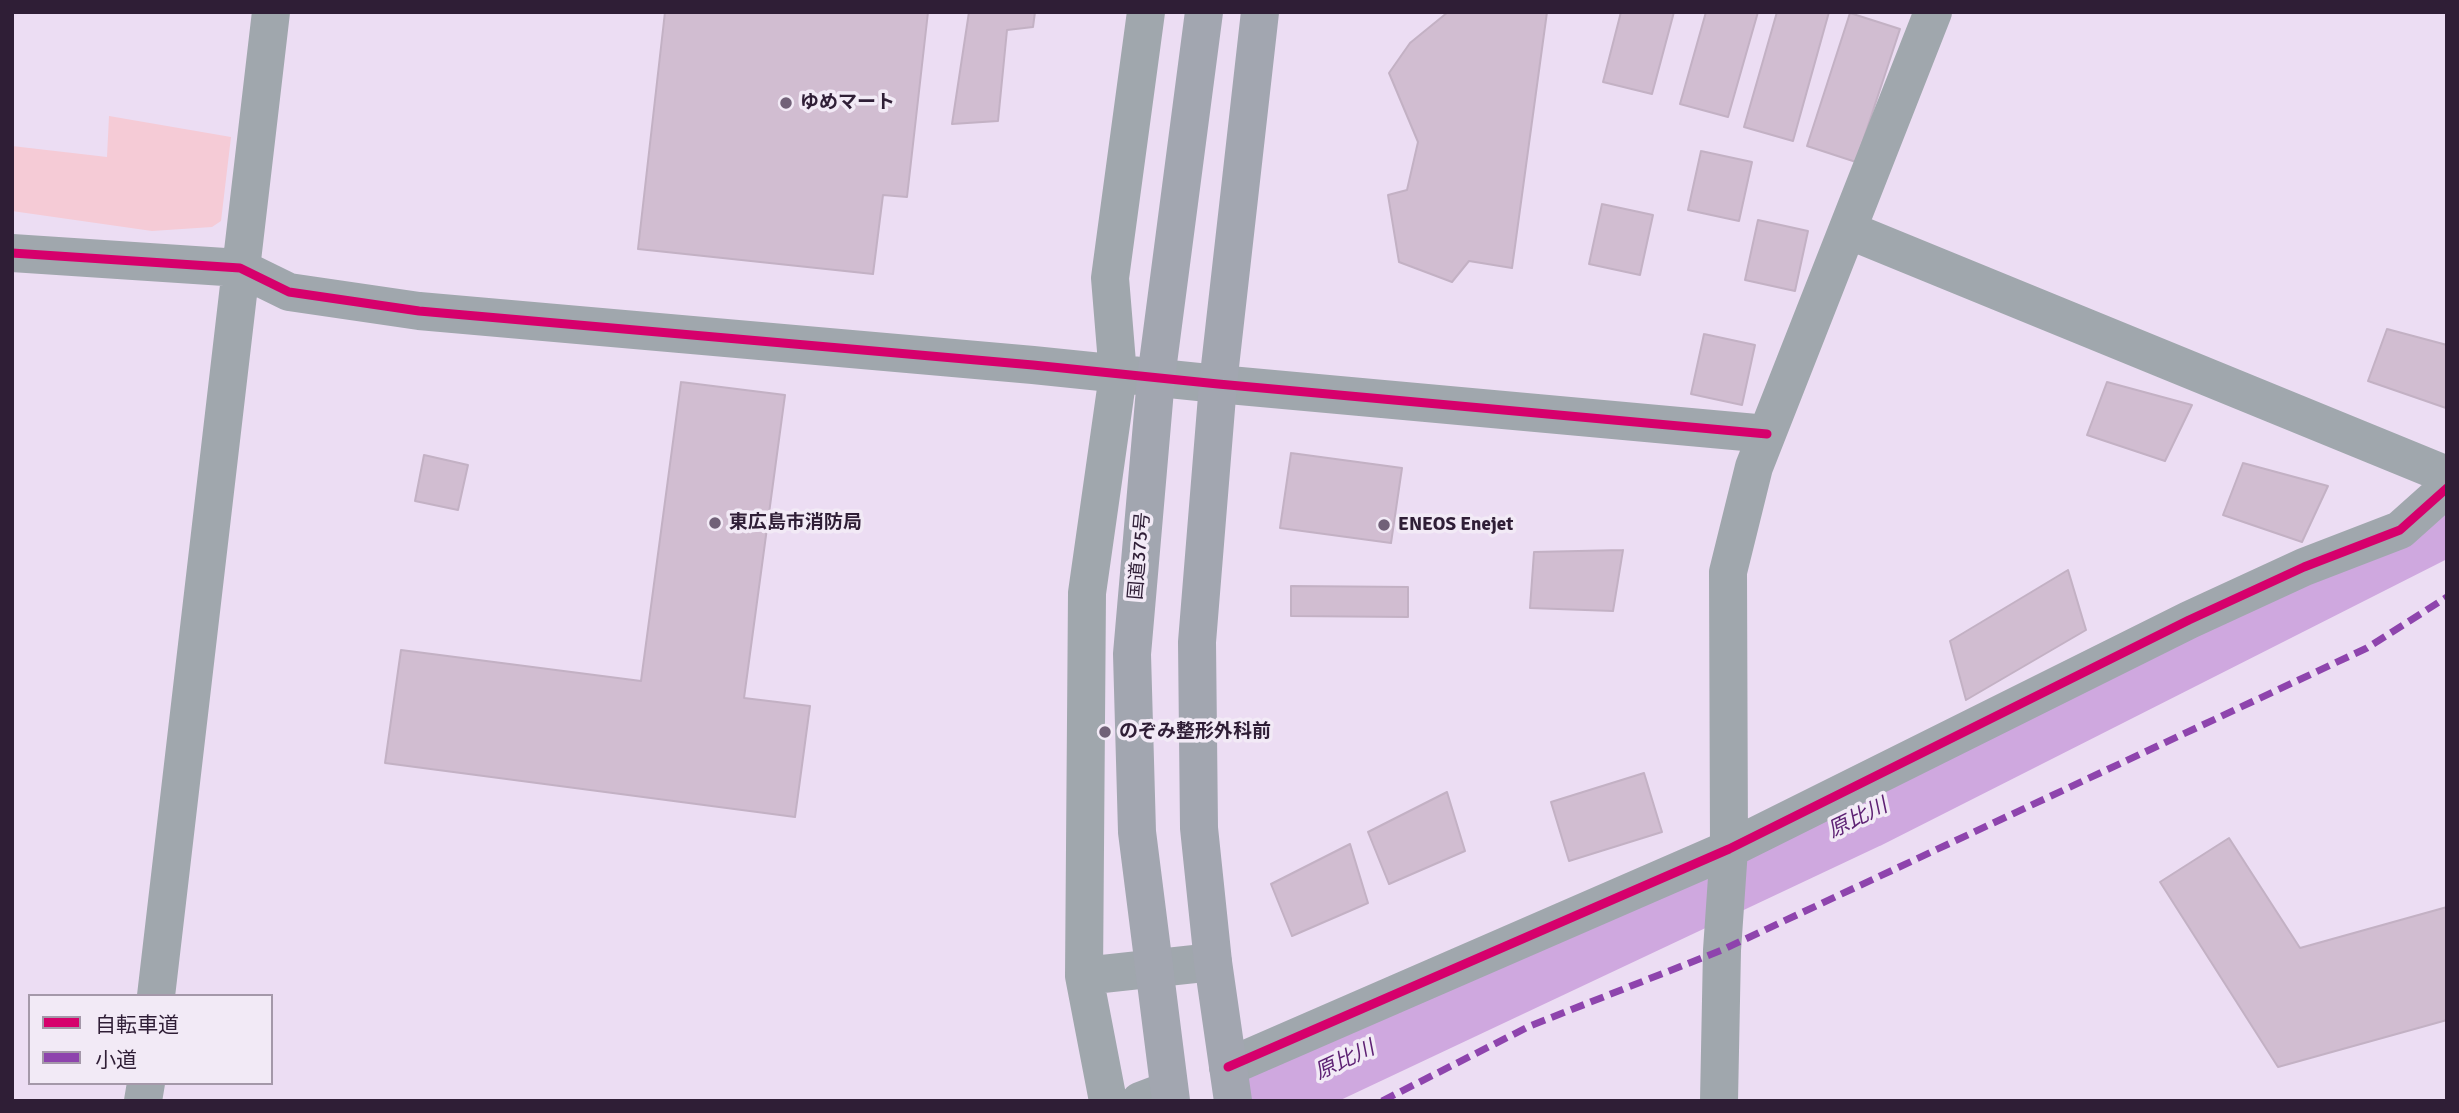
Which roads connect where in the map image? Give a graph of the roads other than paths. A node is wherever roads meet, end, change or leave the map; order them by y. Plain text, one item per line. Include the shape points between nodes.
1 (271, 12) edge
2 (1146, 12) edge
3 (1204, 12) edge
4 (1260, 12) edge
5 (1933, 12) edge
6 (1848, 230) junction
7 (12, 253) edge
8 (240, 268) junction
9 (1118, 375) junction
10 (1156, 378) junction
11 (1218, 384) junction
12 (1768, 434) junction
13 (2447, 475) edge
14 (2447, 488) edge
15 (1728, 856) junction
16 (1213, 962) junction
17 (1153, 970) junction
18 (1084, 976) junction
19 (156, 994) edge
20 (1231, 1084) edge
21 (1160, 1097) edge
22 (1108, 1101) edge
23 (1719, 1101) edge

1 - 8 street
2 - 9 street via 1110,278
3 - 10 highway, 国道375号
4 - 11 highway
5 - 6 street
6 - 12 street
6 - 13 street
7 - 8 street
8 - 9 street via 289,292 419,311
8 - 19 street
9 - 10 street
9 - 18 street via 1087,593
10 - 11 street
10 - 17 highway, 国道375号 via 1132,654 1138,832
11 - 12 street
11 - 16 highway via 1197,642 1199,828
12 - 15 street via 1754,467 1728,572
14 - 15 street via 2400,530 2304,567 2189,620
15 - 20 street
15 - 23 street
16 - 17 street
16 - 20 highway
17 - 18 street
17 - 21 highway, 国道375号
18 - 22 street

